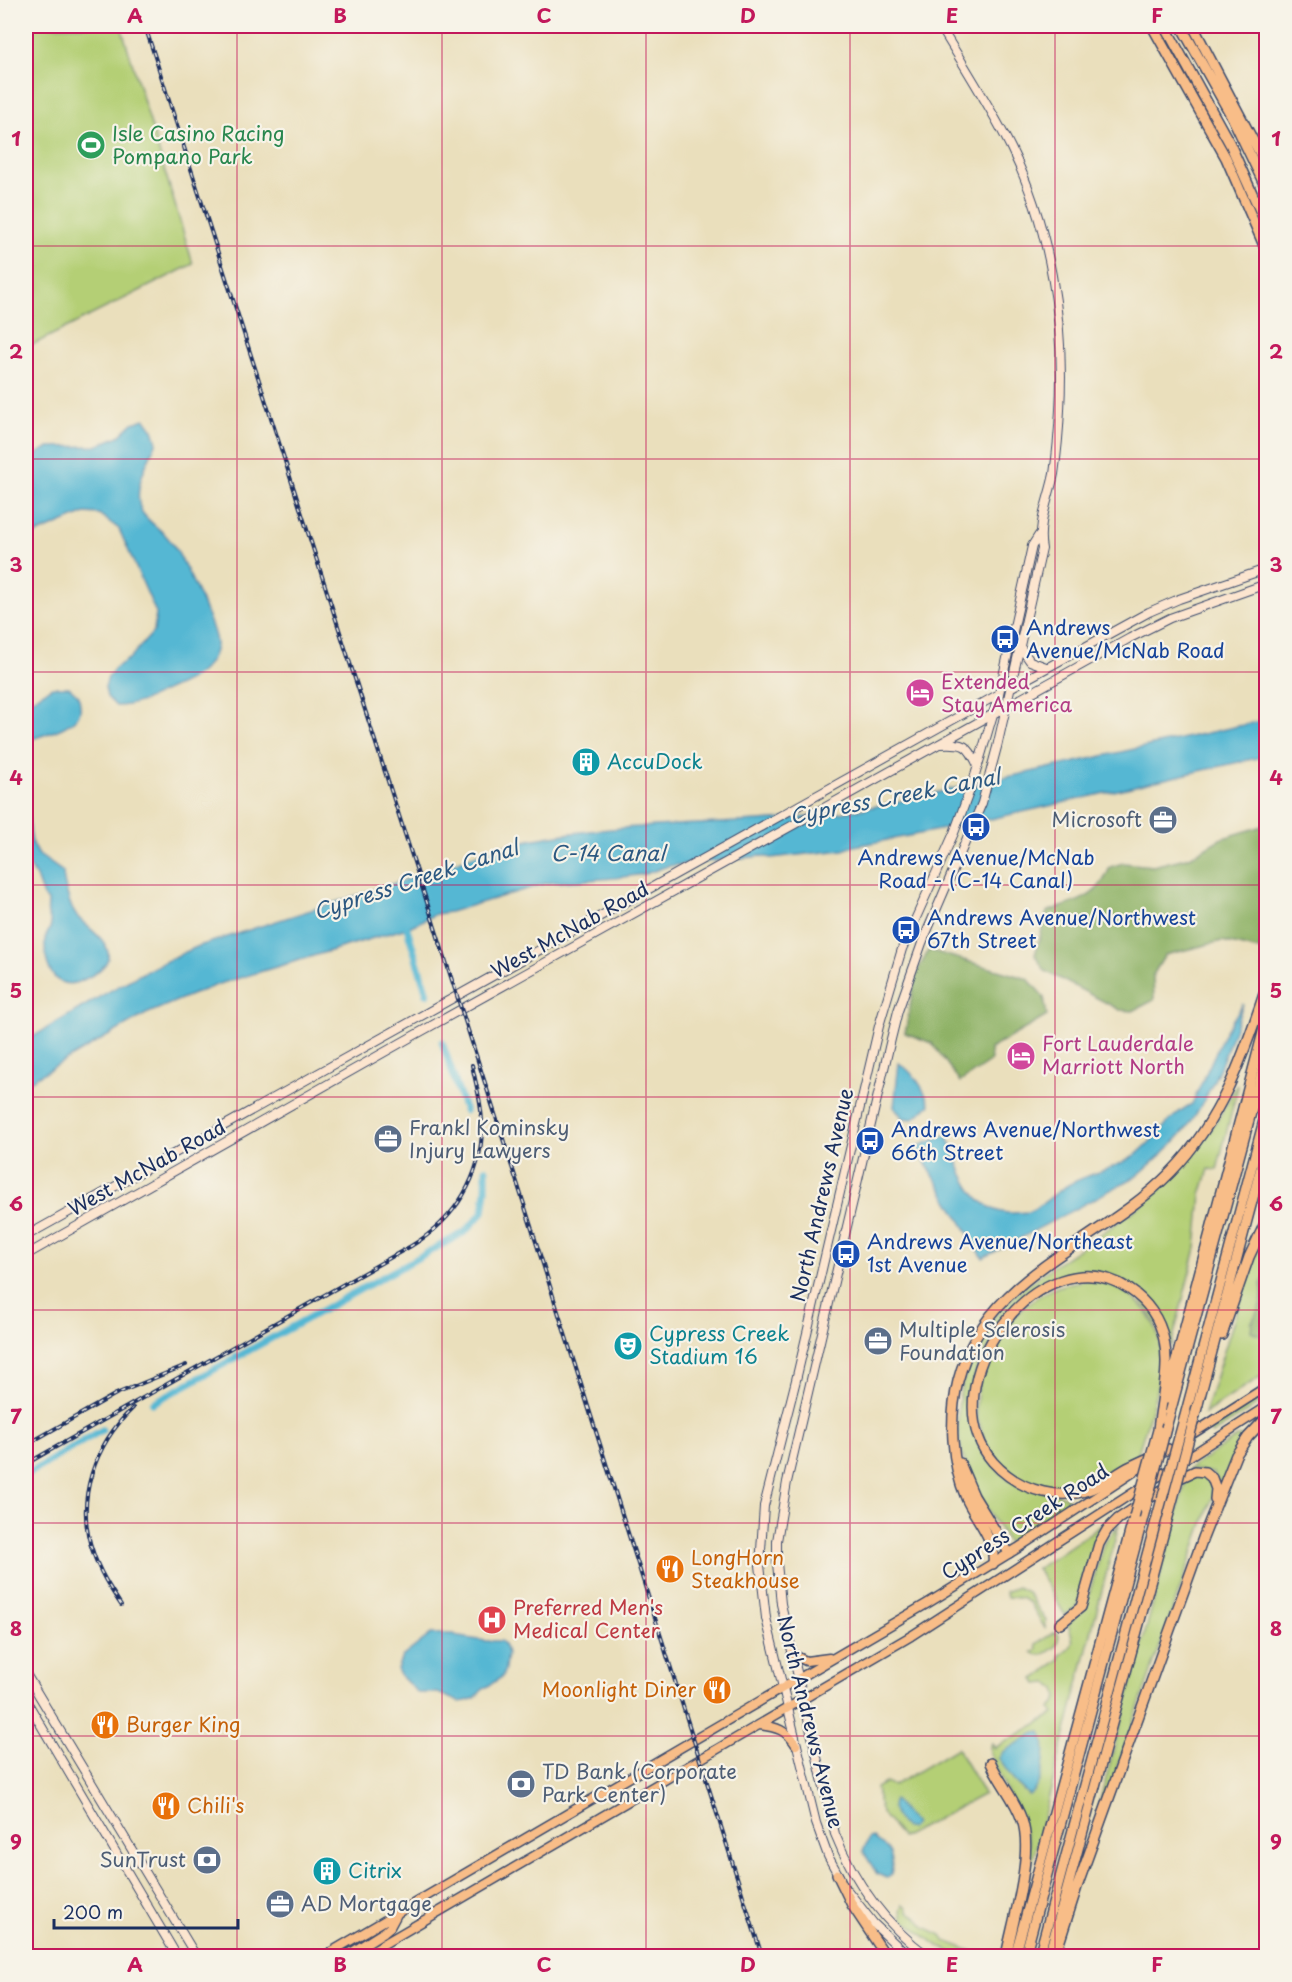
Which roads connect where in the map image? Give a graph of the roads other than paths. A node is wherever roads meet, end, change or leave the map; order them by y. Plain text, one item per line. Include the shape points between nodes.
1 (940, 26) edge
2 (1152, 26) edge
3 (1165, 26) edge
4 (1181, 26) edge
5 (1193, 26) edge
6 (1266, 165) edge
7 (1266, 188) edge
8 (1266, 224) edge
9 (1266, 250) edge
10 (1040, 535) junction
11 (1266, 568) edge
12 (1266, 584) edge
13 (1020, 647) junction
14 (1046, 667) junction
15 (1011, 687) junction
16 (999, 694) junction
17 (1006, 706) junction
18 (993, 714) junction
19 (938, 744) junction
20 (978, 766) junction
21 (838, 784) junction
22 (844, 796) junction
23 (1266, 988) edge
24 (1266, 1021) edge
25 (407, 1024) junction
26 (413, 1036) junction
27 (1266, 1057) edge
28 (1266, 1113) edge
29 (1266, 1149) edge
30 (1266, 1221) edge
31 (26, 1236) edge
32 (26, 1255) edge
33 (1209, 1365) junction
34 (1266, 1387) edge
35 (1266, 1407) edge
36 (1266, 1418) edge
37 (1158, 1430) junction
38 (1168, 1449) junction
39 (956, 1455) junction
40 (1203, 1538) junction
41 (1014, 1551) junction
42 (1027, 1561) junction
43 (993, 1564) junction
44 (1017, 1568) junction
45 (1060, 1624) dead end
46 (792, 1654) junction
47 (835, 1657) junction
48 (26, 1674) edge
49 (798, 1679) junction
50 (782, 1688) junction
51 (803, 1699) junction
52 (26, 1700) edge
53 (788, 1708) junction
54 (759, 1725) junction
55 (796, 1745) junction
56 (991, 1763) dead end
57 (837, 1874) junction
58 (398, 1913) junction
59 (177, 1956) edge
60 (196, 1956) edge
61 (324, 1956) edge
62 (346, 1956) edge
63 (363, 1956) edge
64 (886, 1956) edge
65 (908, 1956) edge
66 (928, 1956) edge
67 (1005, 1956) edge
68 (1015, 1956) edge
69 (1025, 1956) edge
70 (1039, 1956) edge
71 (1048, 1956) edge
72 (1055, 1956) edge

1 - 10 main road, North Andrews Avenue via 1012,150 1032,200 1053,284 1062,377 1053,474
2 - 9 highway via 1226,158
3 - 8 highway via 1230,144
4 - 7 highway
5 - 6 highway
10 - 13 main road, North Andrews Avenue via 1042,549
10 - 16 main road, North Andrews Avenue via 1032,546
11 - 14 main road, West McNab Road via 1161,607
12 - 17 main road, West McNab Road via 1160,622
13 - 14 main road via 1030,661
13 - 15 main road, North Andrews Avenue
14 - 15 main road, West McNab Road
15 - 16 main road, West McNab Road
15 - 17 main road, North Andrews Avenue
16 - 18 main road, North Andrews Avenue
16 - 21 main road, West McNab Road
17 - 18 main road, West McNab Road
17 - 46 main road, North Andrews Avenue via 990,776 972,829 922,944 898,1011 787,1482 777,1563
18 - 19 main road, West McNab Road
18 - 20 main road, North Andrews Avenue
19 - 20 main road via 965,746
19 - 22 main road, West McNab Road
20 - 50 main road, North Andrews Avenue via 889,987 764,1506 761,1582
21 - 22 main road
21 - 25 main road, West McNab Road
22 - 26 main road, West McNab Road
23 - 39 highway via 1229,1090 1187,1155 1136,1204 1012,1292 982,1326 956,1389
24 - 37 highway
25 - 26 main road
25 - 31 main road, West McNab Road
26 - 32 main road, West McNab Road
27 - 69 highway, bridge
28 - 70 highway, bridge
29 - 33 highway
30 - 33 highway
33 - 71 highway, bridge
34 - 38 main road, Cypress Creek Road
35 - 42 main road, Cypress Creek Road
36 - 40 highway via 1236,1455
37 - 38 highway via 1166,1361 1163,1334 1140,1297 1104,1278 1078,1276 1062,1280 1033,1296 995,1336 976,1377 973,1417 982,1446 1004,1472 1032,1489 1059,1494 1084,1491
37 - 68 highway, bridge
38 - 41 main road, Cypress Creek Road
39 - 41 highway via 974,1497
39 - 43 highway via 964,1492 993,1547
40 - 45 highway via 1216,1489 1210,1476 1198,1471 1180,1478 1111,1526 1099,1544 1081,1607
40 - 72 highway
41 - 42 main road
41 - 43 main road, Cypress Creek Road
41 - 44 main road
42 - 44 main road, Cypress Creek Road
43 - 47 main road, Cypress Creek Road
44 - 51 main road, Cypress Creek Road
46 - 47 main road via 806,1661
46 - 49 main road, North Andrews Avenue
47 - 49 main road, Cypress Creek Road
48 - 60 main road
49 - 50 main road, Cypress Creek Road
49 - 51 main road, North Andrews Avenue
50 - 53 main road, North Andrews Avenue
50 - 58 main road, Cypress Creek Road
51 - 53 main road, Cypress Creek Road
51 - 66 main road, North Andrews Avenue via 840,1847 883,1915
52 - 59 main road
53 - 54 main road, Cypress Creek Road
53 - 55 main road, North Andrews Avenue
54 - 55 main road via 783,1730
54 - 63 main road, Cypress Creek Road
55 - 57 main road, North Andrews Avenue via 816,1823
56 - 67 highway via 1019,1812 1026,1842
57 - 64 highway via 852,1905
57 - 65 main road, North Andrews Avenue via 874,1924
58 - 61 main road, Cypress Creek Road
58 - 62 main road via 390,1927

